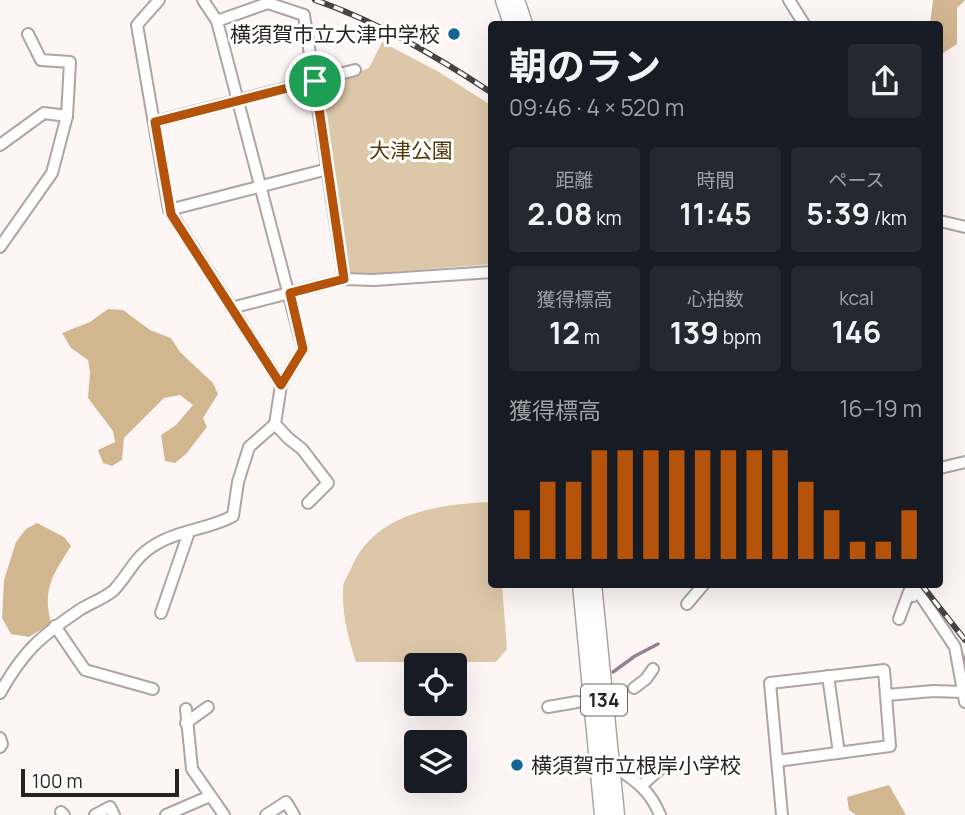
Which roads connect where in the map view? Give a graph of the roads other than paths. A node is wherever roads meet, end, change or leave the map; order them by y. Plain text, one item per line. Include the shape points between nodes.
1 (159, 0) edge
2 (203, 0) edge
3 (504, 0) edge
4 (516, 0) edge
5 (789, 0) edge
6 (216, 20) junction
7 (511, 21) edge
8 (523, 21) edge
9 (802, 21) edge
10 (28, 34) dead end
11 (355, 69) dead end
12 (315, 81) junction
13 (239, 101) junction
14 (66, 116) junction
15 (155, 122) junction
16 (0, 145) edge
17 (328, 169) junction
18 (260, 186) junction
19 (169, 211) junction
20 (943, 222) edge
21 (965, 227) edge
22 (0, 247) edge
23 (488, 272) edge
24 (344, 279) junction
25 (290, 293) junction
26 (231, 308) junction
27 (281, 385) junction
28 (275, 424) junction
29 (965, 463) edge
30 (943, 467) edge
31 (307, 503) dead end
32 (233, 516) junction
33 (245, 520) dead end
34 (189, 532) junction
35 (581, 588) edge
36 (593, 588) edge
37 (701, 588) edge
38 (916, 588) edge
39 (687, 604) dead end
40 (161, 613) dead end
41 (899, 618) dead end
42 (55, 626) junction
43 (653, 669) dead end
44 (828, 676) junction
45 (634, 688) dead end
46 (153, 689) dead end
47 (0, 693) edge
48 (887, 695) junction
49 (964, 697) edge
50 (577, 702) dead end
51 (208, 707) dead end
52 (548, 707) dead end
53 (186, 709) dead end
54 (186, 723) junction
55 (0, 738) edge
56 (0, 747) edge
57 (839, 753) junction
58 (777, 761) junction
59 (611, 764) junction
60 (660, 769) dead end
61 (642, 785) junction
62 (210, 796) junction
63 (95, 815) edge
64 (114, 815) edge
65 (166, 815) edge
66 (224, 815) edge
67 (266, 815) edge
68 (294, 815) edge
69 (603, 815) edge
70 (615, 815) edge
71 (660, 815) edge
72 (782, 815) edge

1 - 15 street via 137,25
2 - 6 street
3 - 7 highway
4 - 8 highway
5 - 9 street
6 - 12 street via 262,3 302,12
6 - 13 street
10 - 14 street via 41,60 70,62
11 - 12 street
12 - 13 street
12 - 17 street
13 - 15 street
13 - 18 street
14 - 16 street via 44,113
14 - 22 street via 52,173
15 - 19 street
17 - 18 street
17 - 24 street
18 - 19 street
18 - 25 street
19 - 26 street
20 - 21 street
23 - 24 street
24 - 25 street
25 - 26 street
25 - 27 street via 303,349
26 - 27 street
27 - 28 street
28 - 31 street via 328,483
28 - 32 street via 249,447
29 - 30 street
32 - 33 street
32 - 34 street
34 - 40 street
34 - 42 street via 144,551 113,591
35 - 69 highway, 134
36 - 59 highway, 134
37 - 39 street
38 - 41 street via 913,596 909,592
38 - 49 street via 955,647
42 - 46 street via 85,670
42 - 47 street via 22,658
43 - 45 street
44 - 48 street via 884,670
44 - 57 street
44 - 58 street via 770,682
48 - 49 street via 933,691
48 - 57 street via 890,746
50 - 52 street
51 - 54 street
53 - 54 street
54 - 62 street via 191,769
55 - 56 street
57 - 58 street
58 - 72 street
59 - 61 street
59 - 70 highway, 134
60 - 61 street
61 - 71 street
62 - 65 street
62 - 66 street
63 - 64 street via 110,807
67 - 68 street via 286,802

